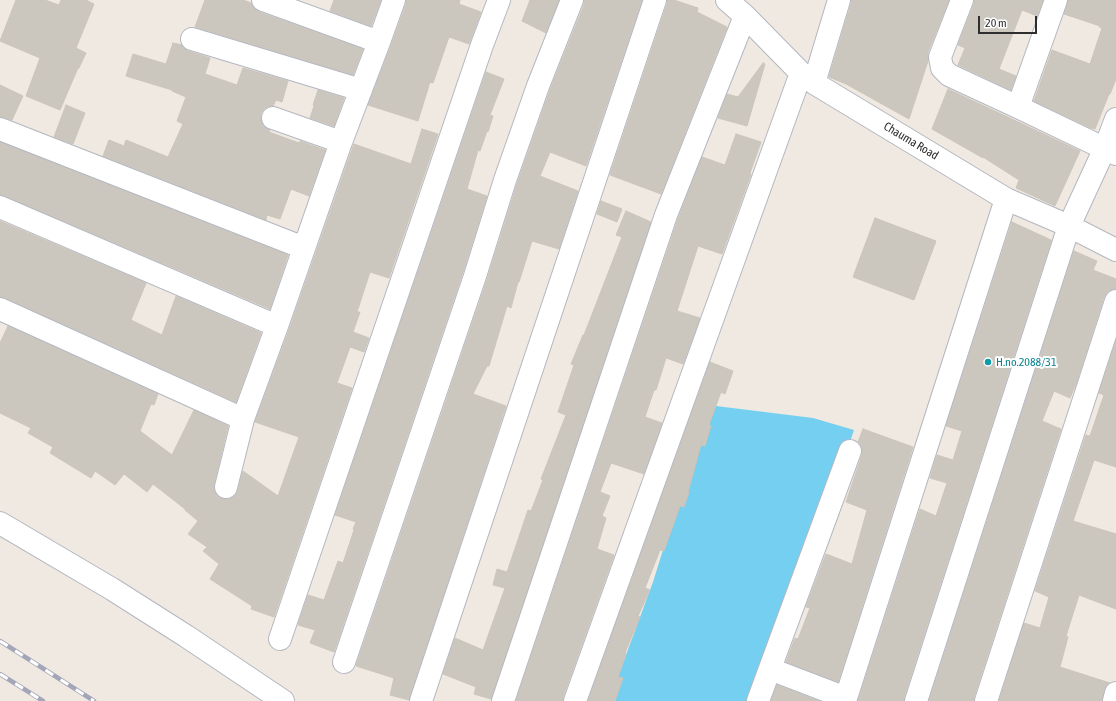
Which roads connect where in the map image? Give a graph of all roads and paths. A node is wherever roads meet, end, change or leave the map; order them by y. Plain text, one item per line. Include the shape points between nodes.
1 (263, 0) edge
2 (394, 0) edge
3 (499, 0) edge
4 (572, 0) edge
5 (655, 0) edge
6 (839, 0) edge
7 (962, 0) edge
8 (1056, 0) edge
9 (734, 5) edge
10 (192, 39) dead end
11 (379, 42) junction
12 (808, 78) junction
13 (361, 90) junction
14 (1018, 107) junction
15 (274, 118) dead end
16 (1116, 119) edge
17 (0, 129) edge
18 (341, 142) junction
19 (1111, 151) edge
20 (1006, 199) junction
21 (0, 207) edge
22 (1069, 226) junction
23 (304, 248) junction
24 (1116, 250) edge
25 (1116, 301) edge
26 (0, 309) edge
27 (277, 326) junction
28 (243, 419) junction
29 (850, 451) dead end
30 (226, 487) dead end
31 (0, 523) edge
32 (280, 639) dead end
33 (344, 662) dead end
34 (770, 669) junction
35 (1116, 693) edge
36 (846, 700) edge
37 (283, 701) edge
38 (421, 701) edge
39 (503, 701) edge
40 (575, 701) edge
41 (758, 701) edge
42 (916, 701) edge
43 (986, 701) edge
44 (1114, 701) edge

1 - 11 street
2 - 11 street
3 - 32 street
4 - 33 street via 505,180
5 - 38 street
6 - 12 street
7 - 14 street via 940,57 942,68 949,76
8 - 14 street
9 - 12 street, Chauma Road
9 - 39 street
10 - 13 street
11 - 13 street
12 - 20 street, Chauma Road
12 - 40 street
13 - 18 street
14 - 19 street
15 - 18 street
16 - 19 street
17 - 23 street
18 - 23 street
19 - 22 street
20 - 22 street, Chauma Road
20 - 36 street
21 - 27 street
22 - 24 street, Chauma Road
22 - 42 street
23 - 27 street
25 - 43 street
26 - 28 street
27 - 28 street
28 - 30 street
29 - 34 street
31 - 37 street via 112,589
34 - 36 street
34 - 41 street
35 - 44 street

